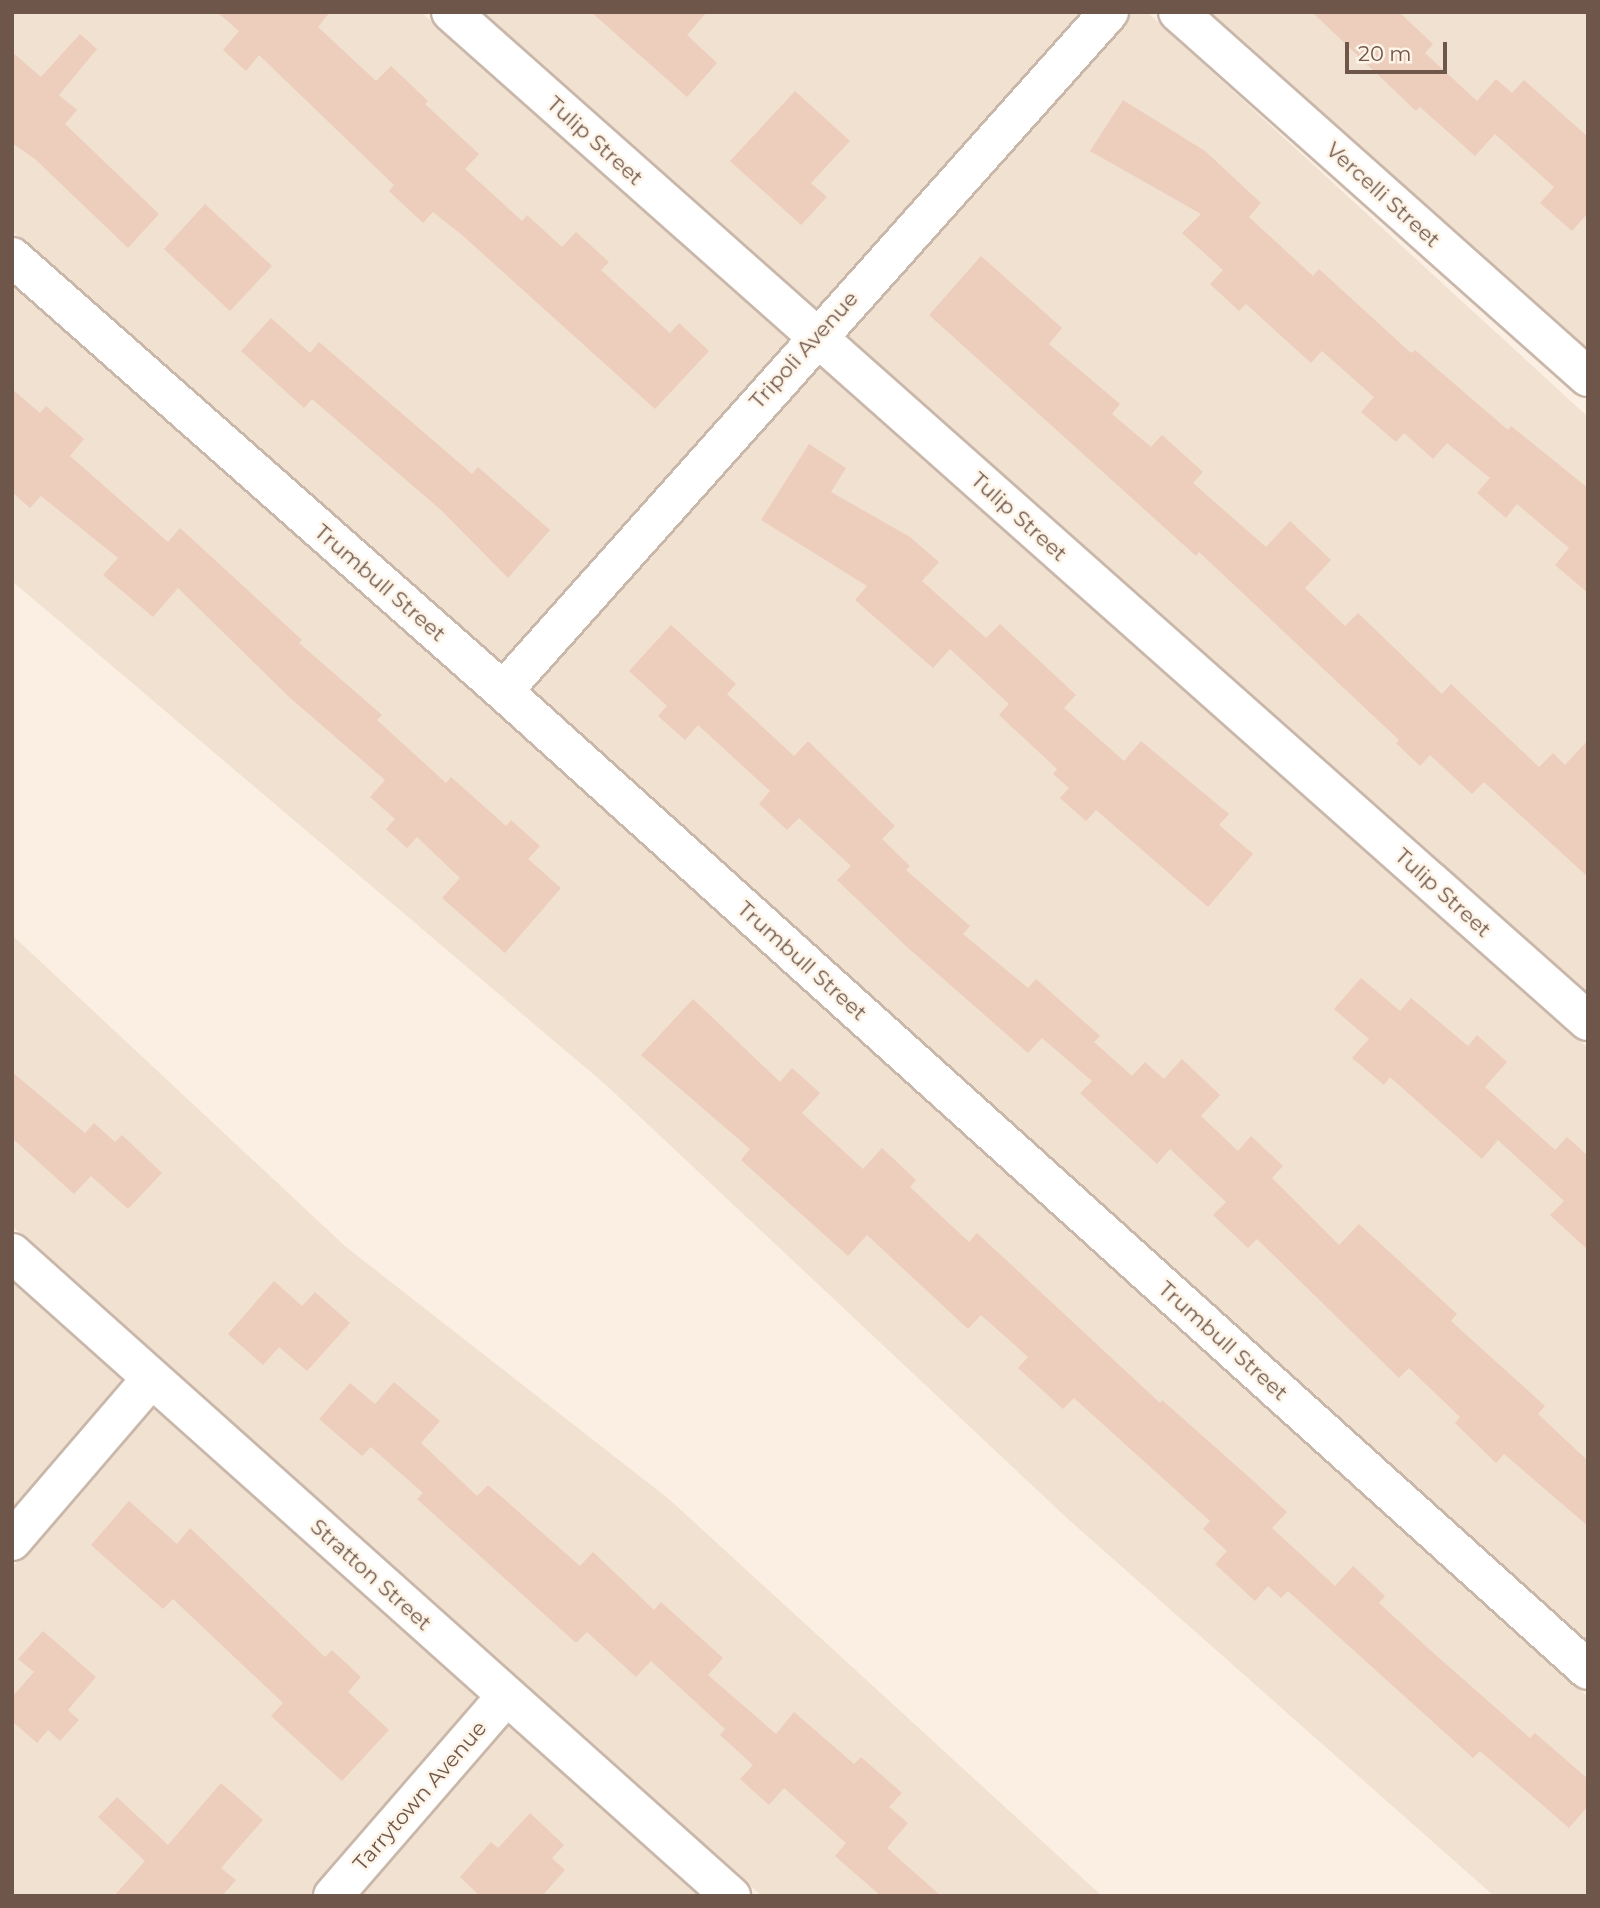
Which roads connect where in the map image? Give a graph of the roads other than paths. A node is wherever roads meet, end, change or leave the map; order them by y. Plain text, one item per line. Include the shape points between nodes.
1 (450, 12) edge
2 (1109, 12) edge
3 (1178, 12) edge
4 (12, 257) edge
5 (815, 337) junction
6 (1588, 377) edge
7 (503, 691) junction
8 (1588, 1021) edge
9 (12, 1253) edge
10 (151, 1379) junction
11 (12, 1541) edge
12 (1588, 1670) edge
13 (506, 1696) junction
14 (333, 1896) edge
15 (731, 1896) edge

1 - 5 street, Tulip Street
2 - 5 street, Tripoli Avenue
3 - 6 street, Vercelli Street
4 - 7 street, Trumbull Street
5 - 7 street, Tripoli Avenue
5 - 8 street, Tulip Street
7 - 12 street, Trumbull Street
9 - 10 street, Stratton Street
10 - 11 street
10 - 13 street, Stratton Street
13 - 14 street, Tarrytown Avenue
13 - 15 street, Stratton Street

